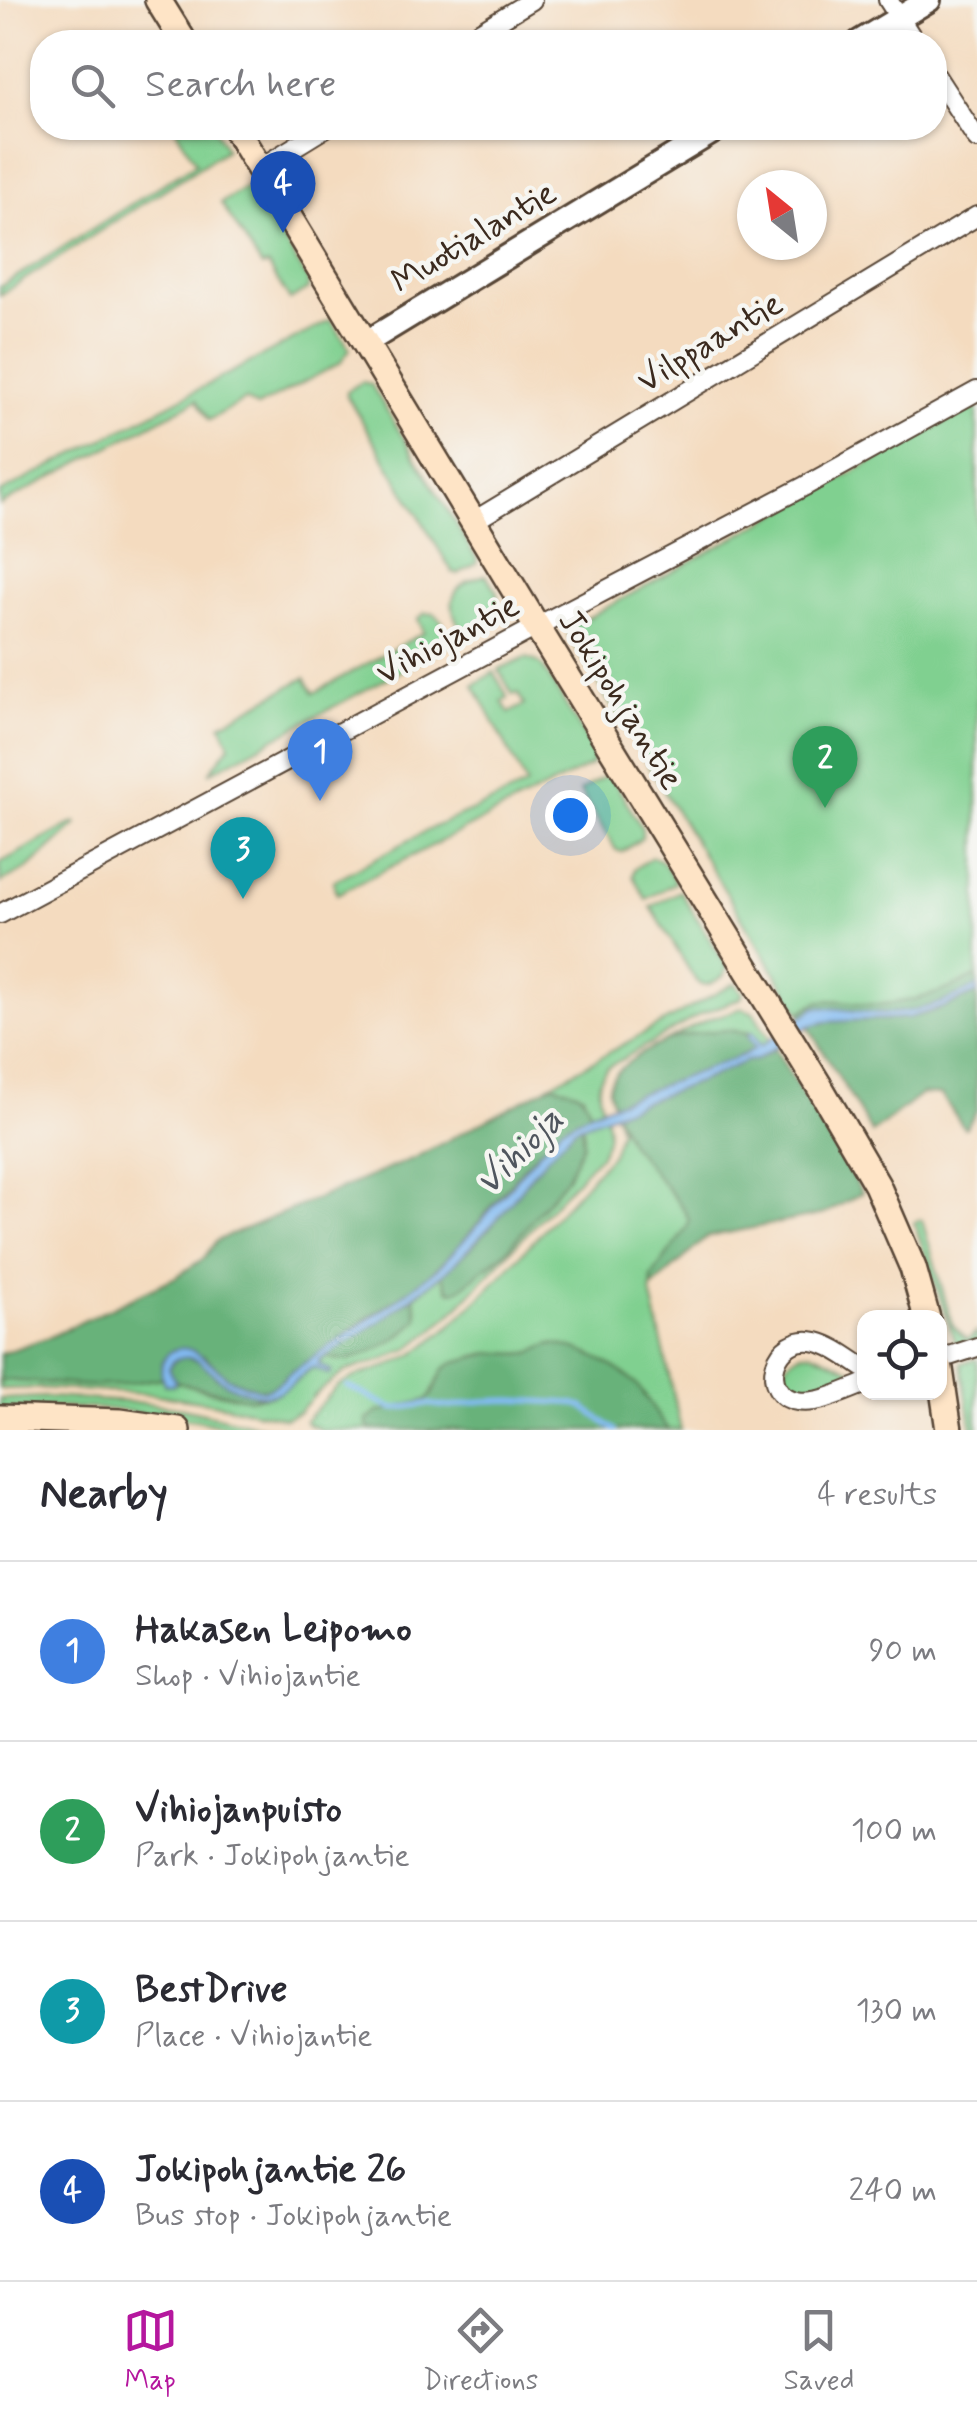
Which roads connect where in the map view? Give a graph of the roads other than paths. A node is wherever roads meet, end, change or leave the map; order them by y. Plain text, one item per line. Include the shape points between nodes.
1 (158, 0) edge
2 (532, 0) edge
3 (929, 0) edge
4 (894, 9) edge
5 (177, 30) edge
6 (483, 30) edge
7 (872, 30) edge
8 (947, 93) edge
9 (977, 139) edge
10 (242, 140) edge
11 (306, 140) edge
12 (700, 140) edge
13 (260, 168) junction
14 (977, 216) edge
15 (366, 343) junction
16 (977, 390) edge
17 (474, 521) junction
18 (537, 627) junction
19 (0, 914) edge
20 (925, 1310) edge
21 (977, 1346) edge
22 (947, 1357) edge
23 (857, 1364) edge
24 (857, 1387) edge
25 (944, 1400) edge
26 (0, 1418) edge
27 (177, 1430) edge
28 (949, 1430) edge

1 - 5 main road
2 - 6 street
3 - 4 street
4 - 7 street
8 - 9 street
10 - 13 main road, Jokipohjantie
11 - 13 street
12 - 15 street, Muotialantie
13 - 15 main road, Jokipohjantie
14 - 17 street, Vilppaantie
15 - 17 main road, Jokipohjantie
16 - 18 street, Vihiojantie
17 - 18 main road, Jokipohjantie
18 - 19 street, Vihiojantie
18 - 20 main road, Jokipohjantie via 877,1185
21 - 22 street
23 - 24 street via 804,1341 780,1354 774,1378 800,1402
25 - 28 main road
26 - 27 main road

